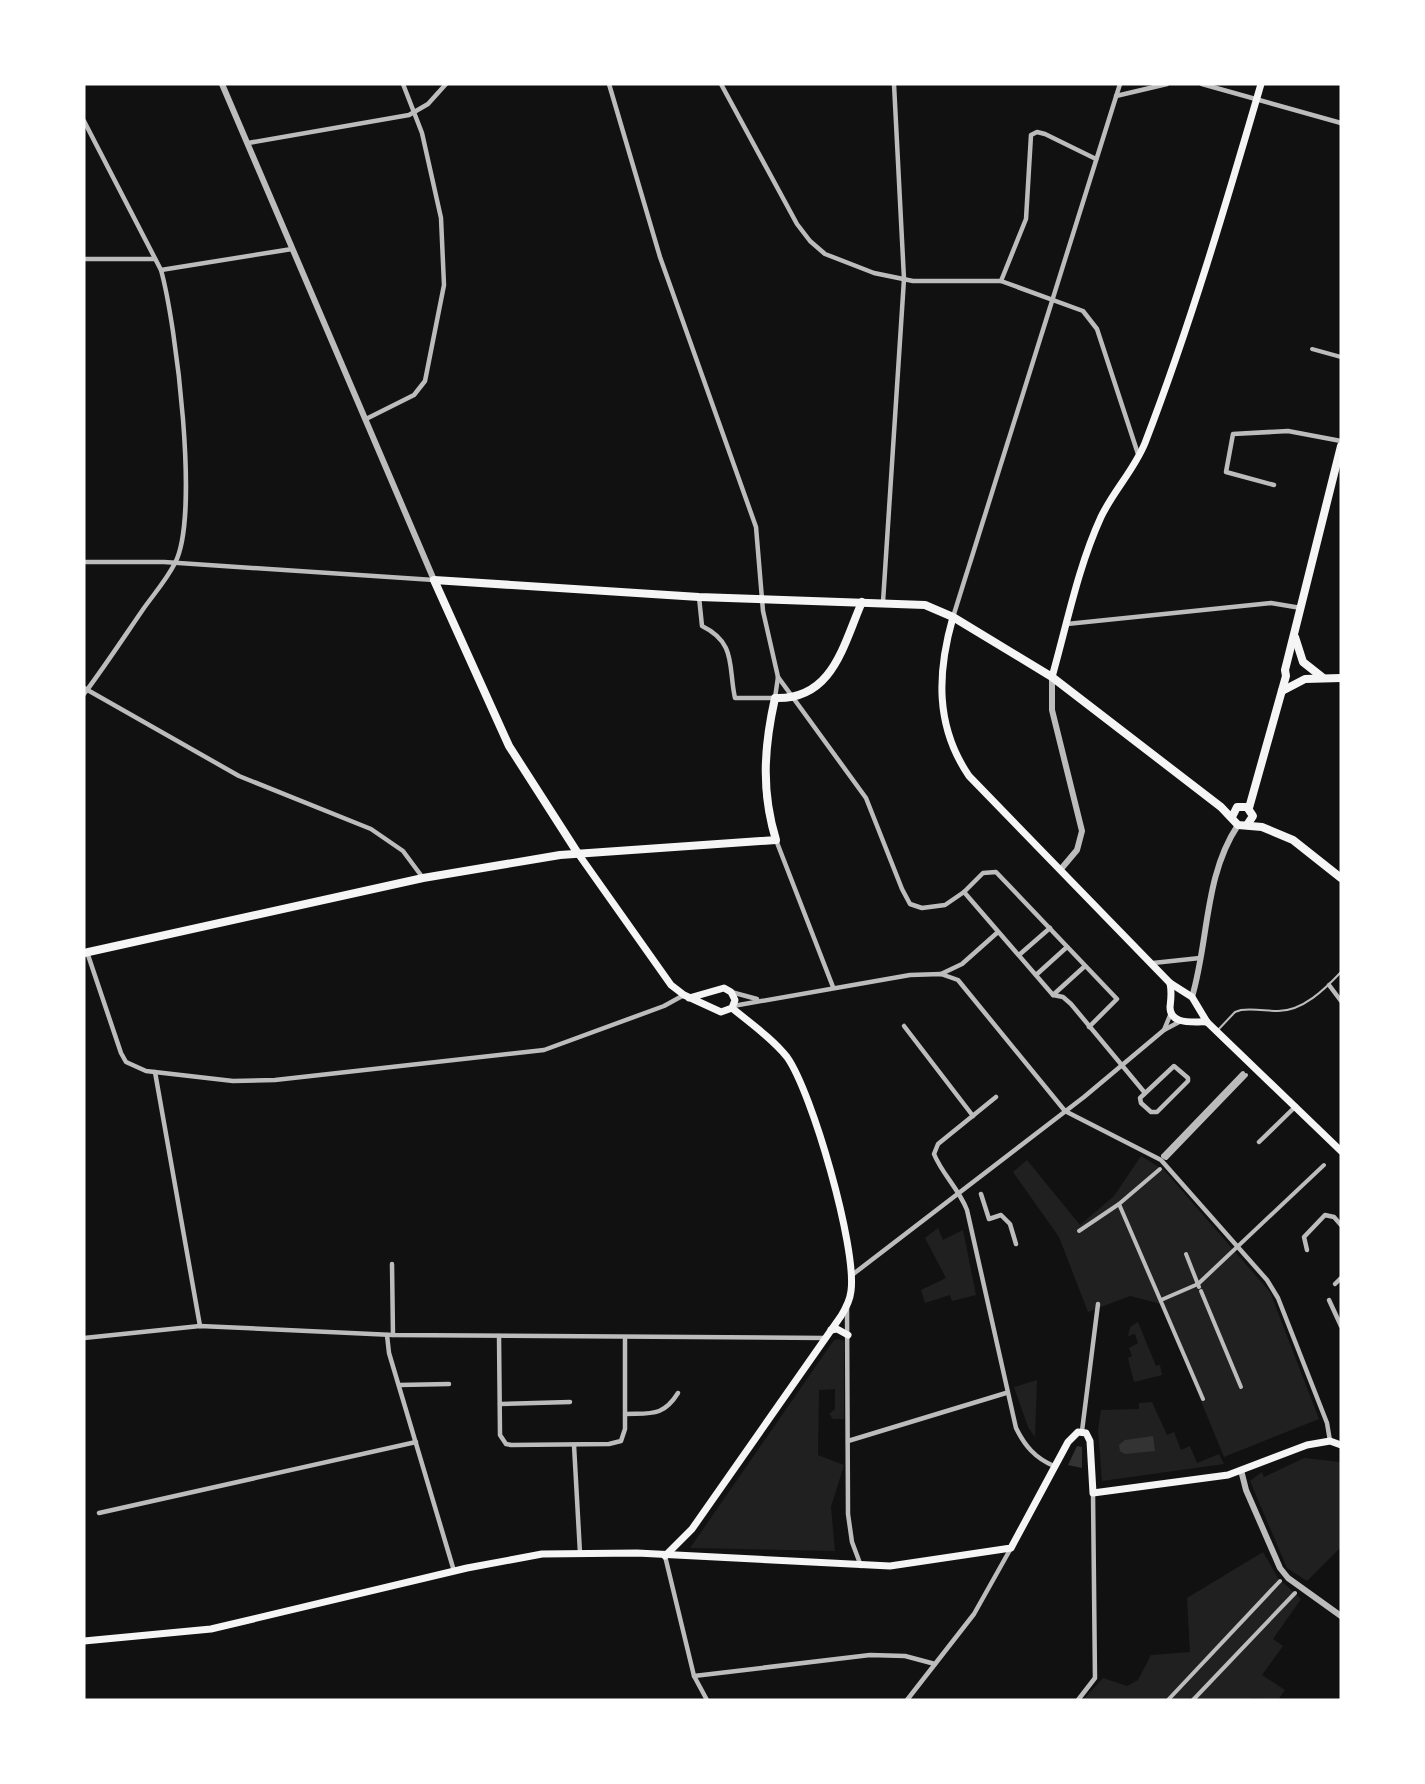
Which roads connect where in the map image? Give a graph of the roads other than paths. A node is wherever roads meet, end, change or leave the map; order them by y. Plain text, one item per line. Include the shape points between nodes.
1 (222, 84) edge
2 (404, 84) edge
3 (446, 84) edge
4 (609, 84) edge
5 (721, 84) edge
6 (894, 84) edge
7 (1119, 84) edge
8 (1167, 84) edge
9 (1202, 84) edge
10 (1260, 84) edge
11 (1116, 96) junction
12 (1256, 99) junction
13 (416, 112) junction
14 (84, 122) edge
15 (1341, 123) edge
16 (248, 143) junction
17 (1096, 159) junction
18 (292, 249) junction
19 (84, 259) edge
20 (155, 259) junction
21 (161, 270) junction
22 (904, 279) junction
23 (1000, 281) junction
24 (1051, 299) junction
25 (1312, 349) dead end
26 (1341, 357) edge
27 (366, 419) junction
28 (1341, 441) edge
29 (1341, 446) edge
30 (1139, 457) junction
31 (1274, 485) dead end
32 (84, 562) edge
33 (176, 563) junction
34 (435, 580) junction
35 (699, 597) junction
36 (762, 599) junction
37 (862, 602) junction
38 (883, 602) junction
39 (1301, 608) junction
40 (953, 617) junction
41 (1067, 624) junction
42 (1295, 632) junction
43 (1288, 664) junction
44 (1305, 664) junction
45 (1286, 676) junction
46 (778, 677) junction
47 (1052, 677) junction
48 (1323, 677) junction
49 (1341, 678) edge
50 (1305, 679) junction
51 (1294, 683) junction
52 (85, 691) edge
53 (1282, 691) junction
54 (794, 697) junction
55 (775, 698) junction
56 (1246, 807) junction
57 (1233, 813) junction
58 (1246, 823) junction
59 (776, 840) junction
60 (577, 852) junction
61 (1061, 869) junction
62 (423, 878) junction
63 (1341, 878) edge
64 (964, 892) junction
65 (1050, 928) junction
66 (998, 932) junction
67 (1067, 947) junction
68 (85, 953) edge
69 (1019, 955) junction
70 (1200, 957) junction
71 (1153, 963) junction
72 (1085, 966) junction
73 (1341, 972) edge
74 (941, 974) junction
75 (1036, 975) junction
76 (1170, 983) junction
77 (1329, 985) junction
78 (833, 987) junction
79 (731, 992) junction
80 (713, 993) junction
81 (1184, 994) junction
82 (1053, 995) junction
83 (687, 996) junction
84 (1192, 998) junction
85 (766, 999) junction
86 (1173, 1000) junction
87 (1341, 1001) edge
88 (1197, 1006) junction
89 (733, 1007) junction
90 (714, 1008) junction
91 (1171, 1012) junction
92 (1185, 1021) junction
93 (1207, 1022) junction
94 (904, 1026) dead end
95 (1089, 1027) junction
96 (1164, 1030) junction
97 (1217, 1031) junction
98 (1123, 1066) junction
99 (155, 1072) junction
100 (1244, 1074) joint
101 (1146, 1093) junction
102 (996, 1097) dead end
103 (1296, 1106) junction
104 (1065, 1111) junction
105 (973, 1116) junction
106 (1259, 1142) dead end
107 (1341, 1151) edge
108 (1324, 1165) dead end
109 (1160, 1169) dead end
110 (960, 1193) junction
111 (981, 1194) dead end
112 (1119, 1204) junction
113 (1341, 1225) edge
114 (1079, 1231) dead end
115 (1016, 1244) dead end
116 (1236, 1245) junction
117 (1307, 1250) dead end
118 (1186, 1254) dead end
119 (392, 1264) dead end
120 (852, 1275) junction
121 (1341, 1278) edge
122 (1341, 1284) edge
123 (1199, 1287) junction
124 (1161, 1300) junction
125 (1329, 1300) dead end
126 (1098, 1305) dead end
127 (847, 1307) junction
128 (200, 1326) junction
129 (1341, 1326) edge
130 (831, 1330) junction
131 (390, 1335) junction
132 (848, 1335) junction
133 (499, 1336) junction
134 (84, 1338) edge
135 (825, 1338) junction
136 (625, 1339) junction
137 (449, 1384) dead end
138 (399, 1385) junction
139 (1241, 1387) dead end
140 (678, 1393) dead end
141 (1006, 1393) junction
142 (1203, 1399) dead end
143 (570, 1402) dead end
144 (500, 1404) junction
145 (625, 1414) junction
146 (1082, 1431) junction
147 (848, 1441) junction
148 (1330, 1441) junction
149 (416, 1442) junction
150 (1341, 1444) edge
151 (574, 1445) junction
152 (1054, 1466) junction
153 (1241, 1470) junction
154 (1093, 1493) junction
155 (99, 1513) dead end
156 (1011, 1548) junction
157 (580, 1552) junction
158 (665, 1556) junction
159 (861, 1566) junction
160 (454, 1571) junction
161 (1280, 1581) dead end
162 (1295, 1593) dead end
163 (1341, 1616) edge
164 (84, 1641) edge
165 (935, 1664) junction
166 (694, 1676) junction
167 (707, 1700) edge
168 (907, 1700) edge
169 (1078, 1700) edge
170 (1168, 1700) edge
171 (1193, 1700) edge

1 - 16 street
2 - 13 street
3 - 13 street
4 - 36 street via 660,256 752,512 760,555
5 - 22 street via 810,241 842,262
6 - 22 street
7 - 11 street
8 - 11 street
9 - 12 street
10 - 12 main road
11 - 17 street
12 - 15 street
12 - 30 main road via 1192,305
13 - 16 street
13 - 27 street via 441,218 445,273 439,318 420,389 405,401
14 - 20 street
16 - 18 street
17 - 23 street via 1045,134 1031,135 1026,219
17 - 24 street
18 - 21 street
18 - 27 street
19 - 20 street
20 - 21 street
21 - 33 street via 178,363 186,493 184,533
22 - 23 street
22 - 38 street
23 - 24 street
24 - 30 street via 1072,304 1091,318
24 - 40 street
25 - 26 street
27 - 34 street
28 - 31 street via 1288,431 1233,434 1226,472
29 - 39 main road
30 - 41 main road via 1101,517
32 - 33 street
33 - 34 street
33 - 52 street
34 - 35 main road
34 - 60 main road via 509,746
35 - 36 main road
35 - 55 street via 702,626 722,639 728,652 735,698
36 - 37 main road
36 - 46 street
37 - 38 main road
37 - 54 main road via 832,672 820,685
38 - 40 main road via 925,605
39 - 41 street via 1262,604
39 - 42 main road
40 - 47 main road
40 - 61 main road via 941,683 942,713 951,745 980,789
41 - 47 main road
42 - 43 main road
42 - 44 main road
43 - 44 main road via 1293,660
43 - 45 main road
44 - 48 main road
44 - 50 main road
45 - 51 main road
45 - 53 main road
46 - 54 street
46 - 55 street
47 - 57 main road
47 - 61 street via 1052,710 1082,831 1077,850
48 - 49 main road
48 - 50 main road
50 - 51 main road
51 - 53 main road
52 - 62 street via 239,776 371,829 403,850
53 - 56 main road
54 - 55 main road
54 - 64 street via 866,798 910,904 933,908
55 - 59 main road via 764,777
56 - 57 main road
56 - 58 main road
57 - 58 main road
58 - 63 main road via 1293,840
58 - 70 street via 1219,861
59 - 60 main road
59 - 78 street
60 - 62 main road
60 - 83 main road via 671,985
61 - 71 main road
62 - 68 main road
64 - 65 street via 987,871 996,872
64 - 66 street
65 - 67 street
65 - 69 street
66 - 69 street
66 - 74 street via 962,964
67 - 72 street
67 - 75 street
68 - 99 street via 126,1062
69 - 75 street
70 - 71 street
70 - 84 street
71 - 76 main road
72 - 82 street
72 - 95 street via 1117,999
73 - 77 lane
74 - 78 street
74 - 104 street via 958,980
75 - 82 street
76 - 81 main road
76 - 86 main road
77 - 87 street
77 - 97 lane via 1296,1007 1235,1012
78 - 85 street
79 - 80 main road via 720,988
79 - 85 street
79 - 89 main road
80 - 83 main road
80 - 90 main road
81 - 84 main road
81 - 86 main road
82 - 95 street via 1063,998
83 - 90 main road
83 - 99 street via 580,1038 525,1054 251,1081
84 - 88 main road
85 - 89 street
86 - 91 main road
88 - 92 main road via 1195,1015
88 - 93 main road
89 - 90 main road via 721,1012
89 - 120 main road via 775,1044 794,1069 842,1212
91 - 92 main road
91 - 96 street
92 - 93 main road
92 - 96 street
93 - 97 main road
94 - 105 street
95 - 98 street
96 - 98 street
97 - 103 main road
98 - 101 street
98 - 104 street
99 - 128 street
100 - 100 street via 1163,1156 1166,1158
101 - 101 street via 1139,1100 1154,1113 1189,1080 1174,1066
102 - 105 street
103 - 106 street
103 - 107 main road
104 - 110 street
104 - 116 street via 1161,1160
105 - 110 street via 938,1144 934,1154
108 - 116 street
109 - 112 street
110 - 120 street
110 - 141 street via 983,1273
111 - 115 street via 989,1219 1001,1215 1010,1224
112 - 114 street
112 - 124 street
113 - 117 street via 1334,1217 1325,1215 1304,1237
116 - 123 street
116 - 148 street via 1275,1289 1327,1423
118 - 123 street
119 - 131 street
120 - 127 main road
121 - 122 street via 1335,1284
123 - 124 street
123 - 139 street
124 - 142 street
125 - 129 street
126 - 146 street
127 - 130 main road
127 - 132 street
128 - 131 street
128 - 134 street
130 - 132 main road
130 - 135 main road
131 - 133 street
131 - 138 street via 389,1353
132 - 147 street
133 - 136 street
133 - 144 street
135 - 136 street
135 - 158 main road via 692,1529
136 - 145 street
137 - 138 street
138 - 149 street
140 - 145 street via 659,1412
141 - 147 street
141 - 152 street via 1022,1439 1034,1455
143 - 144 street
144 - 151 street via 502,1441 511,1445
145 - 151 street via 621,1441
146 - 152 main road via 1072,1437
146 - 154 main road via 1090,1441
147 - 159 street via 848,1521
148 - 150 main road
148 - 153 main road via 1307,1445
149 - 155 street
149 - 160 street
151 - 157 street
152 - 156 main road
153 - 154 main road
153 - 163 street via 1280,1568
154 - 169 street via 1095,1678
156 - 159 main road via 906,1564
156 - 165 street via 974,1614
157 - 158 main road
157 - 160 main road via 529,1555
158 - 159 main road
158 - 166 street
160 - 164 main road via 211,1629
161 - 170 street
162 - 171 street
165 - 166 street via 896,1654 870,1655
165 - 168 street
166 - 167 street

